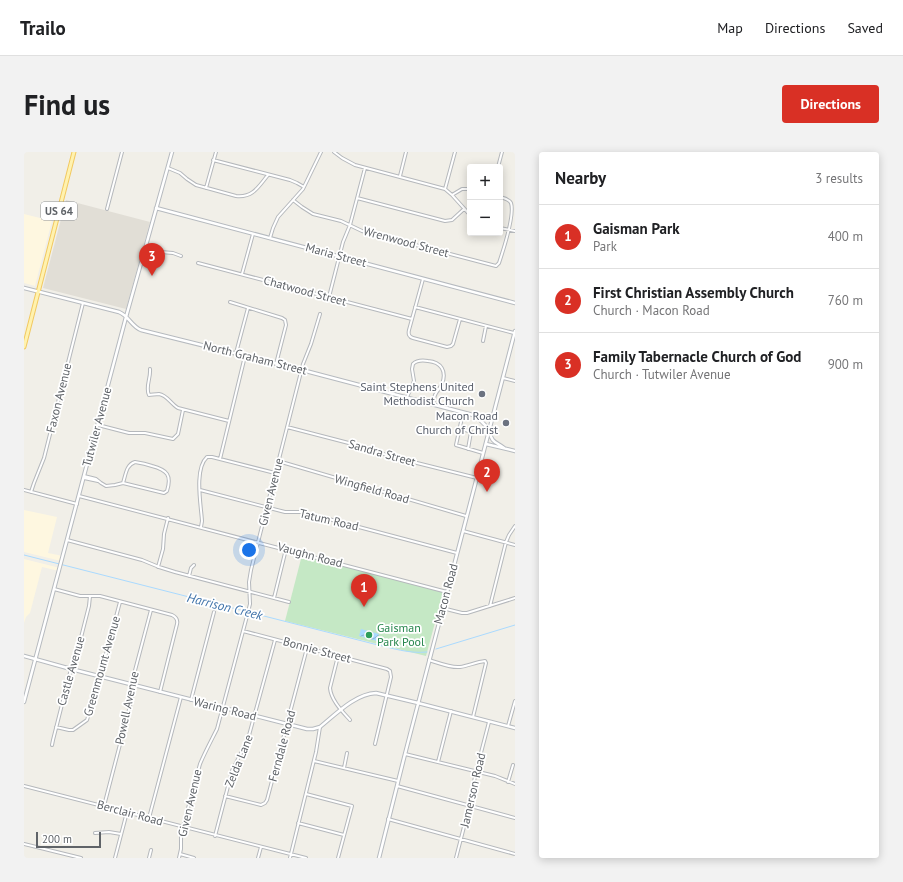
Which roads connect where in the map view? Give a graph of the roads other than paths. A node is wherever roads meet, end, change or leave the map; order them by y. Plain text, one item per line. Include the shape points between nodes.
1 (74, 152) edge
2 (122, 152) edge
3 (172, 152) edge
4 (216, 152) edge
5 (320, 152) edge
6 (334, 152) edge
7 (406, 152) edge
8 (455, 152) edge
9 (502, 152) edge
10 (214, 160) junction
11 (499, 164) edge
12 (168, 168) junction
13 (365, 168) junction
14 (268, 175) junction
15 (400, 177) junction
16 (304, 187) junction
17 (206, 188) junction
18 (445, 189) junction
19 (467, 189) edge
20 (452, 195) junction
21 (357, 198) junction
22 (503, 198) edge
23 (293, 200) junction
24 (156, 208) junction
25 (107, 209) dead end
26 (464, 209) junction
27 (467, 212) edge
28 (350, 225) junction
29 (503, 229) edge
30 (508, 230) junction
31 (515, 232) edge
32 (253, 234) junction
33 (270, 238) junction
34 (146, 248) junction
35 (181, 256) dead end
36 (339, 256) junction
37 (198, 263) dead end
38 (242, 274) junction
39 (423, 279) junction
40 (24, 288) edge
41 (39, 291) junction
42 (329, 297) junction
43 (230, 302) dead end
44 (83, 303) junction
45 (515, 303) edge
46 (415, 307) junction
47 (248, 308) junction
48 (320, 314) dead end
49 (126, 317) junction
50 (412, 319) junction
51 (460, 319) junction
52 (486, 326) junction
53 (515, 332) edge
54 (483, 341) dead end
55 (24, 347) edge
56 (236, 353) junction
57 (245, 356) junction
58 (276, 364) junction
59 (150, 369) dead end
60 (302, 370) junction
61 (503, 378) junction
62 (515, 381) edge
63 (406, 398) junction
64 (432, 405) junction
65 (183, 410) junction
66 (463, 413) junction
67 (476, 416) junction
68 (492, 420) junction
69 (229, 421) junction
70 (98, 425) junction
71 (287, 427) junction
72 (460, 428) junction
73 (490, 429) junction
74 (488, 433) junction
75 (486, 444) junction
76 (504, 448) junction
77 (468, 449) junction
78 (515, 451) edge
79 (483, 453) junction
80 (220, 459) junction
81 (278, 462) junction
82 (275, 473) junction
83 (84, 477) junction
84 (477, 478) junction
85 (123, 483) junction
86 (24, 490) edge
87 (200, 490) junction
88 (31, 492) junction
89 (79, 496) junction
90 (77, 504) junction
91 (267, 507) junction
92 (466, 516) junction
93 (168, 518) junction
94 (515, 526) edge
95 (201, 527) junction
96 (463, 531) junction
97 (67, 540) junction
98 (258, 542) junction
99 (506, 542) junction
100 (515, 545) edge
101 (286, 549) junction
102 (457, 553) junction
103 (194, 565) dead end
104 (158, 567) junction
105 (190, 576) junction
106 (54, 589) junction
107 (249, 592) junction
108 (447, 592) junction
109 (90, 596) junction
110 (274, 598) junction
111 (515, 598) edge
112 (120, 602) junction
113 (289, 602) dead end
114 (490, 606) junction
115 (442, 608) junction
116 (151, 610) junction
117 (214, 612) dead end
118 (243, 631) junction
119 (275, 640) junction
120 (307, 648) junction
121 (24, 656) edge
122 (338, 656) junction
123 (36, 659) junction
124 (429, 660) junction
125 (71, 669) junction
126 (100, 676) junction
127 (133, 685) junction
128 (160, 692) junction
129 (386, 695) junction
130 (181, 697) junction
131 (191, 700) junction
132 (515, 701) edge
133 (24, 702) edge
134 (418, 702) junction
135 (223, 708) junction
136 (342, 710) junction
137 (451, 711) junction
138 (255, 716) junction
139 (473, 717) junction
140 (350, 720) dead end
141 (489, 722) junction
142 (288, 725) junction
143 (508, 726) junction
144 (56, 727) junction
145 (320, 727) junction
146 (515, 728) edge
147 (375, 744) dead end
148 (52, 745) dead end
149 (347, 753) dead end
150 (405, 754) junction
151 (314, 761) junction
152 (438, 762) junction
153 (513, 765) dead end
154 (344, 768) junction
155 (476, 772) junction
156 (398, 781) junction
157 (508, 782) junction
158 (515, 784) edge
159 (24, 786) edge
160 (397, 786) junction
161 (306, 794) junction
162 (225, 796) junction
163 (469, 805) junction
164 (104, 806) junction
165 (127, 812) junction
166 (149, 818) junction
167 (515, 818) edge
168 (388, 819) junction
169 (298, 823) junction
170 (183, 827) junction
171 (95, 834) dead end
172 (121, 834) junction
173 (344, 835) junction
174 (215, 836) junction
175 (461, 840) junction
176 (24, 844) edge
177 (261, 847) junction
178 (151, 850) dead end
179 (180, 854) junction
180 (291, 854) junction
181 (515, 854) edge
182 (81, 858) edge
183 (116, 858) edge
184 (149, 858) edge
185 (179, 858) edge
186 (194, 858) edge
187 (258, 858) edge
188 (290, 858) edge
189 (306, 858) edge
190 (338, 858) edge
191 (379, 858) edge
192 (456, 858) edge

1 - 41 main road, US 64
2 - 25 street
3 - 12 street, Tutwiler Avenue
4 - 10 street
5 - 16 street
6 - 13 street via 347,161
7 - 15 street
8 - 18 street
9 - 11 street
10 - 14 street
10 - 17 street
12 - 17 street via 196,185
12 - 24 street, Tutwiler Avenue
13 - 15 street
13 - 21 street
14 - 16 street
14 - 17 street via 254,192 244,196
15 - 18 street
16 - 23 street
18 - 20 street
19 - 20 street
20 - 26 street
21 - 26 street via 445,221 452,220
21 - 28 street
22 - 30 street via 511,203 512,216
23 - 28 street, Wrenwood Street via 313,214
23 - 33 street via 278,217
24 - 32 street, Maria Street
24 - 34 street, Tutwiler Avenue
26 - 27 street
28 - 30 street, Wrenwood Street via 365,232 494,266 499,263
28 - 36 street
29 - 30 street
30 - 31 street
32 - 33 street, Maria Street
32 - 38 street
33 - 36 street, Maria Street
34 - 35 street
34 - 49 street, Tutwiler Avenue
36 - 39 street, Maria Street
36 - 42 street
37 - 38 street, Chatwood Street
38 - 42 street, Chatwood Street
39 - 45 street, Maria Street
39 - 46 street
40 - 41 street, North Graham Street
41 - 44 street, North Graham Street
41 - 55 main road, US 64
42 - 50 street, Chatwood Street
43 - 47 street
44 - 49 street, North Graham Street via 119,312
44 - 88 street, Faxon Avenue via 44,458
46 - 50 street
46 - 51 street
47 - 56 street
47 - 58 street via 286,321
48 - 60 street, Given Avenue
49 - 56 street, North Graham Street via 141,330
49 - 70 street, Tutwiler Avenue
50 - 51 street via 408,334 410,337 447,347 452,345
51 - 52 street
52 - 53 street
52 - 54 street
53 - 61 street, Macon Road
56 - 57 street, North Graham Street
57 - 58 street, North Graham Street
57 - 69 street
58 - 60 street, North Graham Street
59 - 65 street via 148,394 162,395
60 - 63 street, North Graham Street
60 - 71 street, Given Avenue
61 - 62 street
61 - 68 street, Macon Road
63 - 64 street, North Graham Street
63 - 64 street via 414,382 414,363 433,362 443,369 444,374
64 - 66 street, North Graham Street
65 - 69 street
65 - 70 street via 178,434 173,439 145,433 129,433
66 - 67 street, North Graham Street
66 - 72 street
67 - 68 street, North Graham Street
67 - 74 street via 485,425
68 - 73 street, Macon Road
69 - 80 street
70 - 83 street, Tutwiler Avenue
71 - 81 street, Given Avenue
71 - 84 street, Sandra Street
72 - 77 street via 471,431
72 - 77 street via 456,445
73 - 74 street, Macon Road
73 - 76 street via 492,440
74 - 75 street, Macon Road
75 - 76 street
75 - 79 street, Macon Road
76 - 78 street
77 - 79 street
79 - 84 street, Macon Road
80 - 82 street
80 - 87 street via 210,456 203,462
81 - 82 street, Given Avenue
81 - 92 street, Wingfield Road
82 - 91 street, Given Avenue
83 - 85 street via 108,486
83 - 89 street, Tutwiler Avenue
84 - 92 street, Macon Road
85 - 85 street via 127,468 136,462 164,470 169,479 166,493
86 - 88 street
87 - 91 street, Tatum Road
87 - 95 street
88 - 90 street
89 - 90 street, Tutwiler Avenue
89 - 93 street, Vaughn Road
90 - 97 street, Tutwiler Avenue
91 - 98 street, Given Avenue
91 - 102 street, Tatum Road via 286,512 304,512
92 - 96 street, Macon Road
93 - 95 street, Vaughn Road
93 - 104 street
94 - 99 street
95 - 98 street, Vaughn Road
96 - 99 street
96 - 102 street, Macon Road
97 - 104 street via 142,560
97 - 106 street, Tutwiler Avenue
98 - 101 street, Vaughn Road
98 - 107 street, Given Avenue via 250,573
99 - 100 street
99 - 114 street
101 - 108 street, Vaughn Road
101 - 110 street
102 - 108 street, Macon Road
103 - 105 street
104 - 105 street
105 - 107 street
106 - 109 street
106 - 123 street, Tutwiler Avenue
107 - 110 street
107 - 118 street, Given Avenue via 250,602
108 - 115 street, Macon Road
109 - 112 street
109 - 125 street, Castle Avenue
110 - 113 street
111 - 114 street
112 - 116 street
112 - 126 street, Greenmount Avenue
114 - 115 street via 467,614
115 - 124 street, Macon Road
116 - 127 street, Powell Avenue
116 - 128 street via 174,616 178,624
117 - 131 street
118 - 119 street, Bonnie Street
118 - 135 street, Given Avenue
119 - 120 street, Bonnie Street
119 - 138 street, Zelda Lane
120 - 122 street, Bonnie Street
120 - 142 street, Ferndale Road
121 - 123 street, Waring Road
122 - 129 street, Bonnie Street via 390,671
122 - 136 street via 330,692
123 - 125 street, Waring Road
123 - 133 street, Tutwiler Avenue
124 - 134 street, Macon Road
124 - 139 street via 455,667 485,661
125 - 126 street, Waring Road
125 - 144 street, Castle Avenue
126 - 127 street, Waring Road
126 - 144 street, Greenmount Avenue via 88,720 73,730
127 - 128 street, Waring Road
127 - 164 street, Powell Avenue via 132,698
128 - 130 street, Waring Road
129 - 134 street
129 - 136 street via 363,695
129 - 147 street
130 - 131 street, Waring Road
130 - 166 street
131 - 135 street, Waring Road
132 - 143 street
134 - 137 street
134 - 150 street, Macon Road
135 - 138 street, Waring Road
135 - 170 street, Given Avenue via 217,729 200,764
136 - 140 street
136 - 145 street
137 - 139 street
137 - 152 street
138 - 142 street, Waring Road
138 - 162 street, Zelda Lane via 248,739 232,770
139 - 141 street
141 - 143 street
141 - 155 street, Jamerson Road
142 - 145 street, Waring Road via 310,730
142 - 162 street, Ferndale Road via 265,803 261,805
143 - 146 street
144 - 148 street, Castle Avenue
145 - 151 street
149 - 154 street
150 - 152 street
150 - 156 street, Macon Road
151 - 154 street
151 - 161 street
152 - 155 street
153 - 157 street
154 - 156 street
155 - 157 street
155 - 163 street, Jamerson Road
156 - 160 street, Macon Road
157 - 158 street
159 - 164 street, Berclair Road
160 - 163 street
160 - 168 street, Macon Road
161 - 169 street
161 - 173 street via 352,806
162 - 174 street, Zelda Lane
163 - 167 street
163 - 175 street, Jamerson Road
164 - 165 street, Berclair Road
165 - 166 street, Berclair Road
165 - 172 street
166 - 170 street, Berclair Road
168 - 175 street
168 - 191 street, Macon Road
169 - 173 street
169 - 180 street
170 - 174 street, Berclair Road
170 - 179 street, Given Avenue
171 - 172 street
172 - 183 street
173 - 190 street
174 - 177 street, Berclair Road
175 - 181 street
175 - 192 street, Jamerson Road
176 - 182 street
177 - 180 street, Berclair Road
177 - 187 street
178 - 184 street
179 - 185 street, Given Avenue
179 - 186 street, Given Avenue
180 - 188 street
180 - 189 street, Berclair Road

